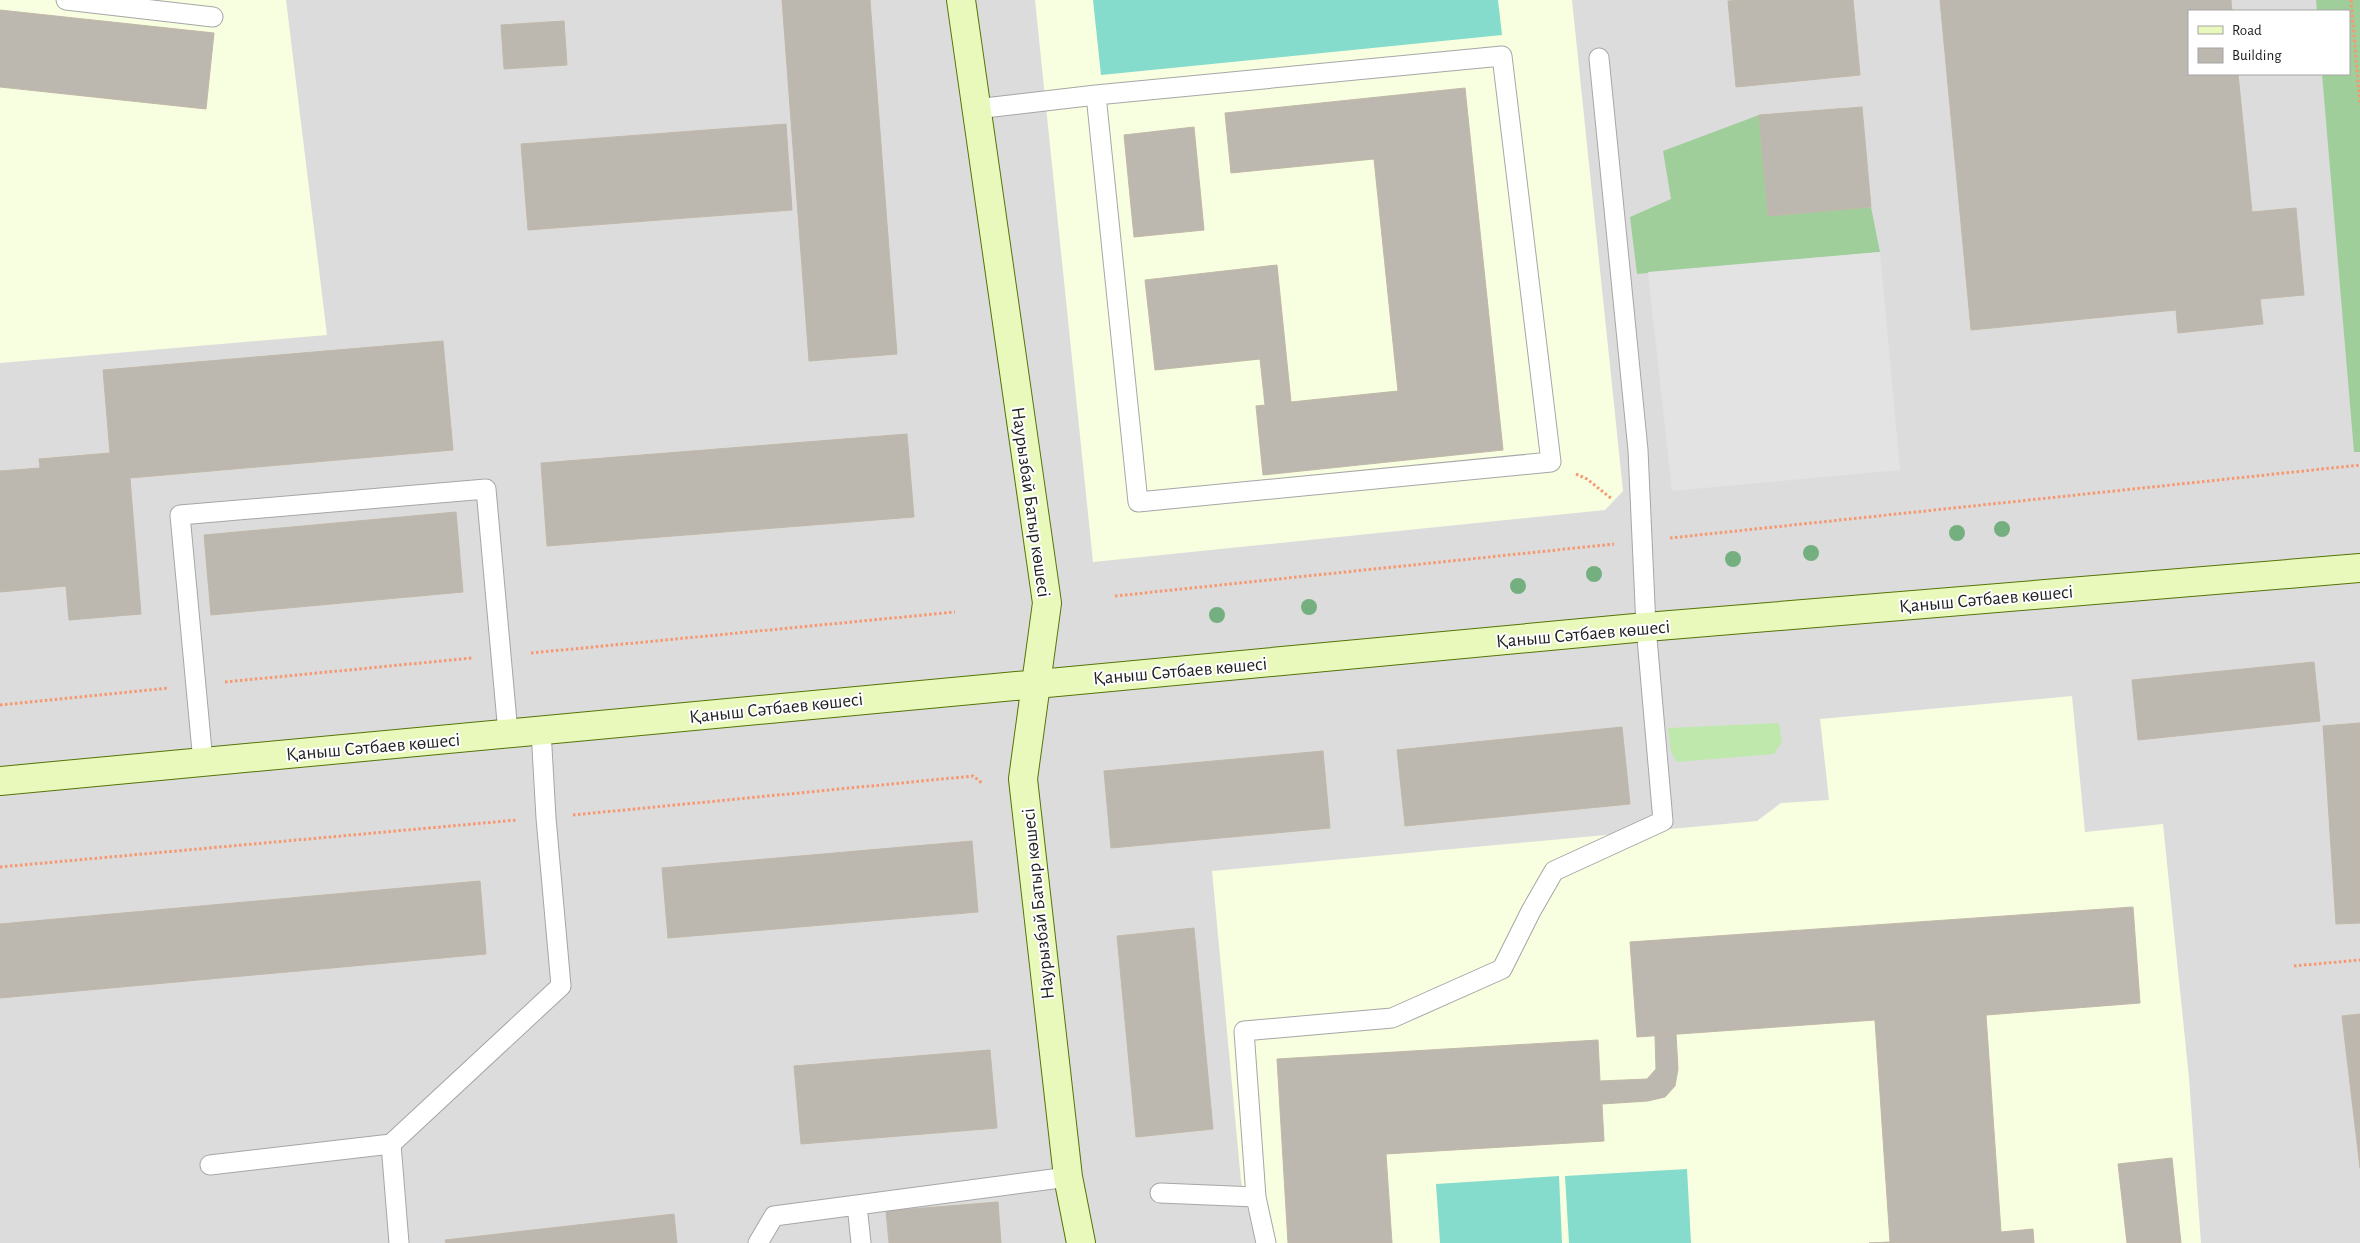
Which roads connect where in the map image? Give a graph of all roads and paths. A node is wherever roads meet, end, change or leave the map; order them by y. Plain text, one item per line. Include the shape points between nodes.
1 (66, 0) edge
2 (961, 0) edge
3 (2351, 0) edge
4 (213, 17) dead end
5 (1599, 58) dead end
6 (1096, 95) junction
7 (2360, 105) edge
8 (976, 109) junction
9 (2360, 465) edge
10 (1642, 541) junction
11 (2360, 568) edge
12 (1114, 596) dead end
13 (1646, 627) junction
14 (1036, 683) junction
15 (541, 730) junction
16 (508, 733) junction
17 (203, 762) junction
18 (0, 781) edge
19 (982, 783) dead end
20 (546, 818) junction
21 (0, 867) edge
22 (2360, 960) edge
23 (2294, 966) dead end
24 (391, 1144) junction
25 (210, 1165) dead end
26 (1068, 1178) junction
27 (1160, 1193) dead end
28 (1256, 1197) junction
29 (857, 1205) junction
30 (399, 1243) edge
31 (758, 1243) edge
32 (861, 1243) edge
33 (1081, 1243) edge
34 (1266, 1243) edge

1 - 4 lane
2 - 8 main road, Наурызбай Батыр көшесі
3 - 7 path
5 - 10 lane via 1638,450
6 - 6 lane via 1138,502 1551,462 1502,56
6 - 8 lane
8 - 14 main road, Наурызбай Батыр көшесі via 1047,603
9 - 10 path
10 - 12 path
10 - 13 lane
11 - 13 main road, Қаныш Сәтбаев көшесі
13 - 14 main road, Қаныш Сәтбаев көшесі
13 - 28 lane via 1663,821 1554,871 1502,969 1392,1018 1244,1031
14 - 15 main road, Қаныш Сәтбаев көшесі
14 - 26 main road, Наурызбай Батыр көшесі via 1023,779
15 - 16 main road, Қаныш Сәтбаев көшесі
15 - 20 lane
16 - 17 main road, Қаныш Сәтбаев көшесі
16 - 17 lane via 486,489 180,515
17 - 18 main road, Қаныш Сәтбаев көшесі
19 - 20 path via 973,776
20 - 21 path
20 - 24 lane via 561,986
22 - 23 path
24 - 25 lane
24 - 30 lane
26 - 29 lane
26 - 33 main road, Наурызбай Батыр көшесі
27 - 28 lane
28 - 34 lane
29 - 31 lane via 774,1216
29 - 32 lane

